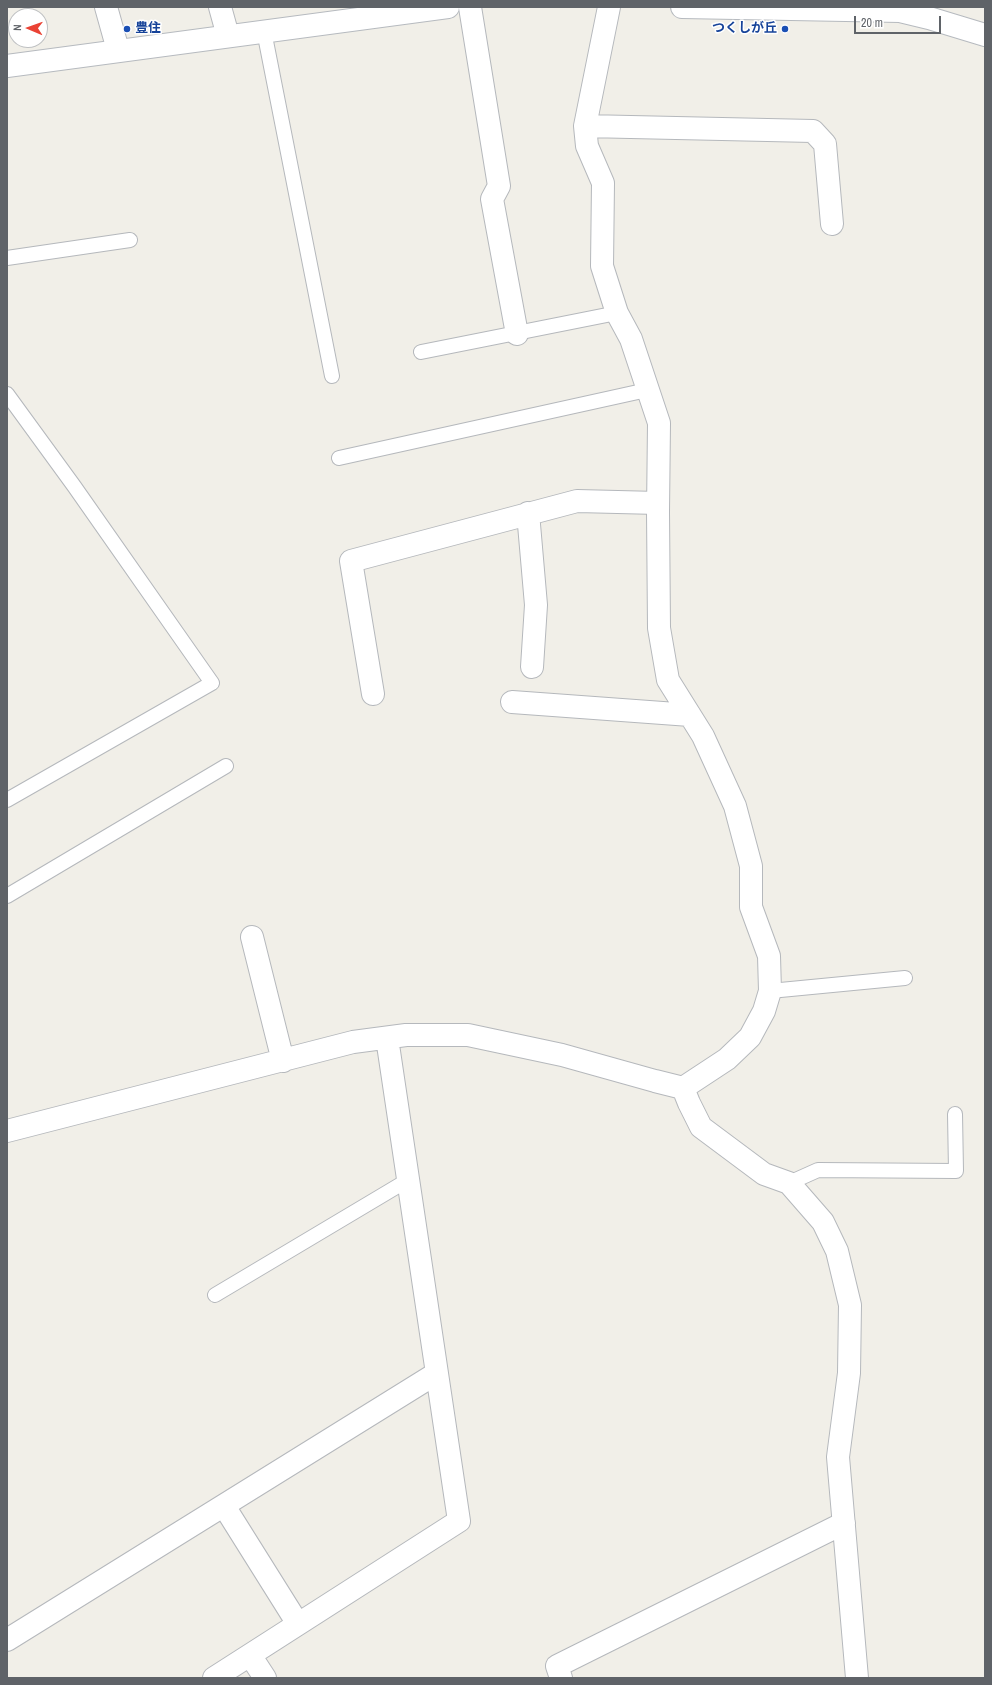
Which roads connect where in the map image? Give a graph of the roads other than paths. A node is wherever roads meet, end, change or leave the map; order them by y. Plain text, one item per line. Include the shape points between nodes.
1 (106, 7) edge
2 (220, 7) edge
3 (439, 7) edge
4 (470, 7) edge
5 (609, 7) edge
6 (682, 7) edge
7 (900, 9) edge
8 (264, 31) junction
9 (985, 35) edge
10 (228, 36) junction
11 (118, 50) junction
12 (7, 66) edge
13 (585, 126) junction
14 (832, 224) dead end
15 (130, 240) dead end
16 (7, 258) edge
17 (617, 313) junction
18 (517, 334) junction
19 (421, 352) dead end
20 (332, 376) dead end
21 (647, 390) junction
22 (7, 394) edge
23 (339, 458) dead end
24 (658, 503) junction
25 (528, 513) junction
26 (532, 666) dead end
27 (373, 694) dead end
28 (512, 702) dead end
29 (690, 715) junction
30 (226, 766) dead end
31 (7, 800) edge
32 (7, 896) edge
33 (252, 937) dead end
34 (905, 978) dead end
35 (770, 990) junction
36 (387, 1038) junction
37 (284, 1061) junction
38 (683, 1088) junction
39 (956, 1114) dead end
40 (7, 1131) edge
41 (408, 1180) junction
42 (789, 1183) junction
43 (215, 1295) dead end
44 (437, 1374) junction
45 (224, 1506) junction
46 (844, 1523) junction
47 (298, 1624) junction
48 (7, 1640) edge
49 (250, 1655) junction
50 (214, 1678) edge
51 (264, 1678) edge
52 (562, 1678) edge
53 (857, 1678) edge

1 - 11 street
2 - 10 street
3 - 8 street
4 - 18 street via 500,186 492,199
5 - 13 street
6 - 7 street
7 - 9 street
8 - 10 street
8 - 20 lane
10 - 11 street
11 - 12 street
13 - 14 street via 812,131 825,144
13 - 17 street via 587,146 603,184 602,266
15 - 16 lane
17 - 18 lane
17 - 21 street via 631,339
18 - 19 lane
21 - 23 lane
21 - 24 street via 659,423
22 - 31 lane via 212,683
24 - 25 street via 577,501
24 - 29 street via 659,628 668,680
25 - 26 street via 536,606
25 - 27 street via 351,561
28 - 29 street
29 - 35 street via 703,736 735,806 751,866 751,907 769,956
30 - 32 lane
33 - 37 street
34 - 35 lane
35 - 38 street via 764,1011 750,1037 727,1059
36 - 37 street via 354,1042
36 - 38 street via 468,1034 562,1055
36 - 41 street
37 - 40 street
38 - 42 street via 701,1127 764,1174
39 - 42 lane via 956,1171 818,1170
41 - 43 lane
41 - 44 street
42 - 46 street via 823,1222 836,1251 850,1305 849,1373 838,1457
44 - 45 street
44 - 47 street via 459,1521
45 - 47 street
45 - 48 street
46 - 52 street via 557,1666
46 - 53 street
47 - 49 street
49 - 50 street
49 - 51 street

